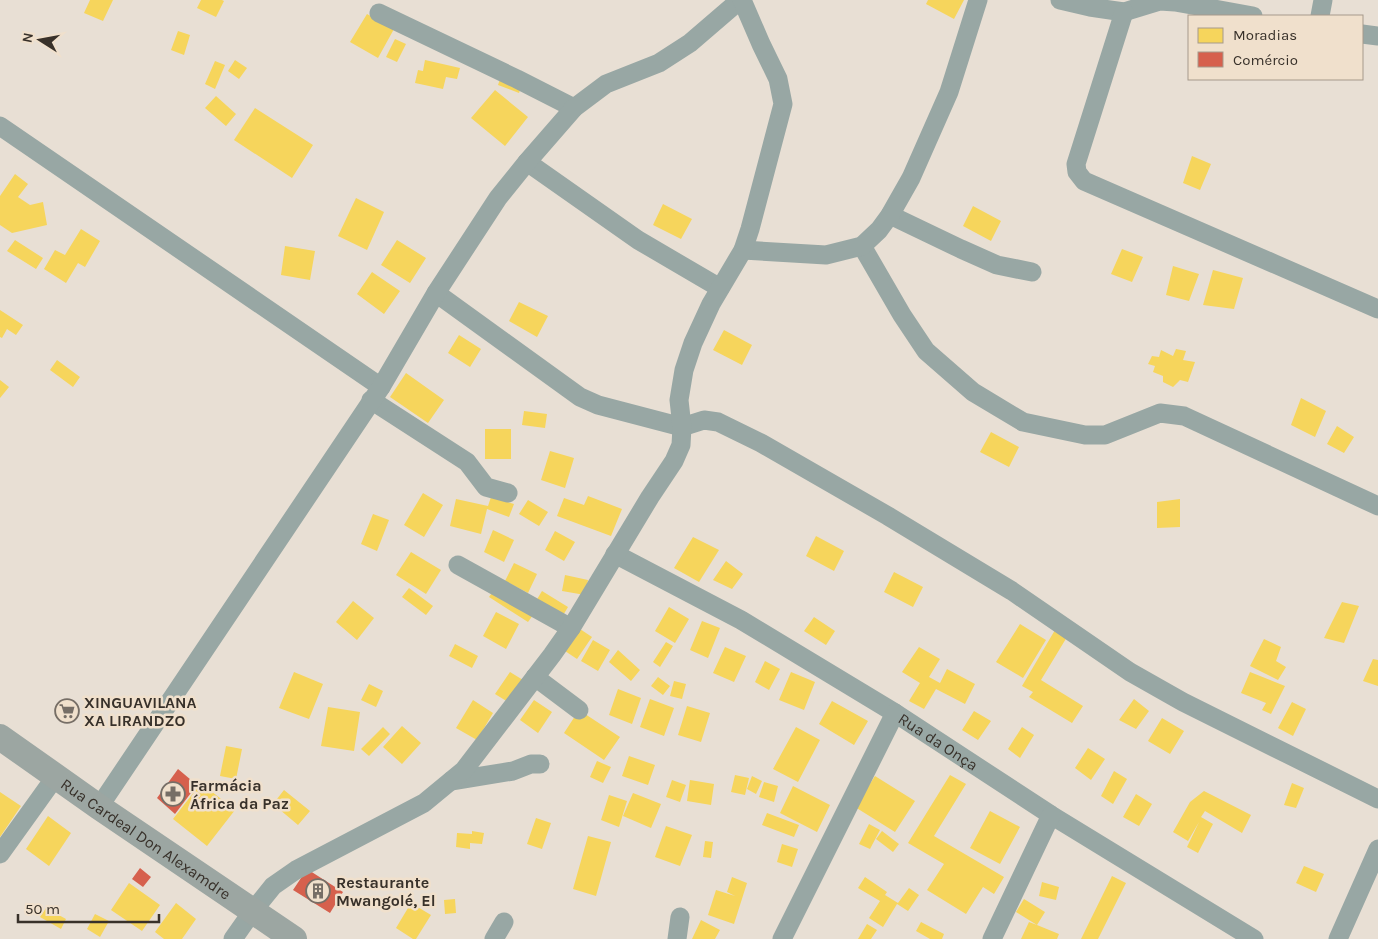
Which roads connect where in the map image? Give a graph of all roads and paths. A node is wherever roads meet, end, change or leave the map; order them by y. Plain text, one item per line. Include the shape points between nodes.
1 (741, 0) edge
2 (978, 0) edge
3 (1060, 0) edge
4 (1323, 0) edge
5 (1160, 1) edge
6 (1124, 12) junction
7 (379, 13) dead end
8 (1247, 15) edge
9 (1320, 15) edge
10 (1363, 34) edge
11 (1378, 36) edge
12 (574, 108) junction
13 (0, 126) edge
14 (527, 162) junction
15 (890, 215) junction
16 (862, 246) junction
17 (743, 250) junction
18 (1032, 272) dead end
19 (720, 288) junction
20 (436, 293) junction
21 (1378, 309) edge
22 (376, 394) junction
23 (682, 427) junction
24 (508, 493) dead end
25 (1378, 506) edge
26 (615, 554) junction
27 (458, 565) dead end
28 (571, 628) junction
29 (535, 676) junction
30 (579, 710) dead end
31 (895, 713) junction
32 (0, 737) edge
33 (540, 764) dead end
34 (56, 776) junction
35 (450, 782) junction
36 (1378, 799) edge
37 (98, 807) junction
38 (1051, 815) junction
39 (1378, 849) edge
40 (0, 854) edge
41 (252, 912) junction
42 (680, 918) dead end
43 (504, 922) dead end
44 (233, 939) edge
45 (294, 939) edge
46 (494, 939) edge
47 (677, 939) edge
48 (782, 939) edge
49 (992, 939) edge
50 (1254, 939) edge
51 (1338, 939) edge

1 - 12 street via 690,43 659,64 606,84
1 - 17 street via 778,79 783,104
2 - 15 street via 949,92 911,178
3 - 6 street
4 - 9 street
5 - 6 street
5 - 8 street
6 - 21 street via 1076,172 1084,181
7 - 12 street
10 - 11 street
12 - 14 street
13 - 22 street
14 - 19 street via 638,240
14 - 20 street via 498,198
15 - 16 street
15 - 18 street via 997,265
16 - 17 street via 826,255
16 - 25 street via 926,351 973,392 1023,422 1095,436 1160,413 1184,416
17 - 19 street
19 - 23 street via 693,343 684,370 679,400
20 - 22 street
20 - 23 street via 580,397 598,405
22 - 24 street via 467,462 486,487
22 - 37 street
23 - 26 street via 681,445 674,461
23 - 36 street via 704,420 718,422 761,443 1012,591 1183,702
26 - 28 street
26 - 31 street, Rua da Onça via 741,620
27 - 28 street
28 - 29 street
29 - 30 street
29 - 35 street via 464,770
31 - 38 street, Rua da Onça
31 - 48 street
32 - 34 main road, Rua Cardeal Don Alexamdre
33 - 35 street
34 - 37 main road, Rua Cardeal Don Alexamdre
34 - 40 street
35 - 41 street via 424,803 296,870 273,886
37 - 41 main road, Rua Cardeal Don Alexamdre
38 - 49 street
38 - 50 street, Rua da Onça
39 - 51 street
41 - 44 street
41 - 45 main road, Rua Cardeal Don Alexamdre
42 - 47 street
43 - 46 street

